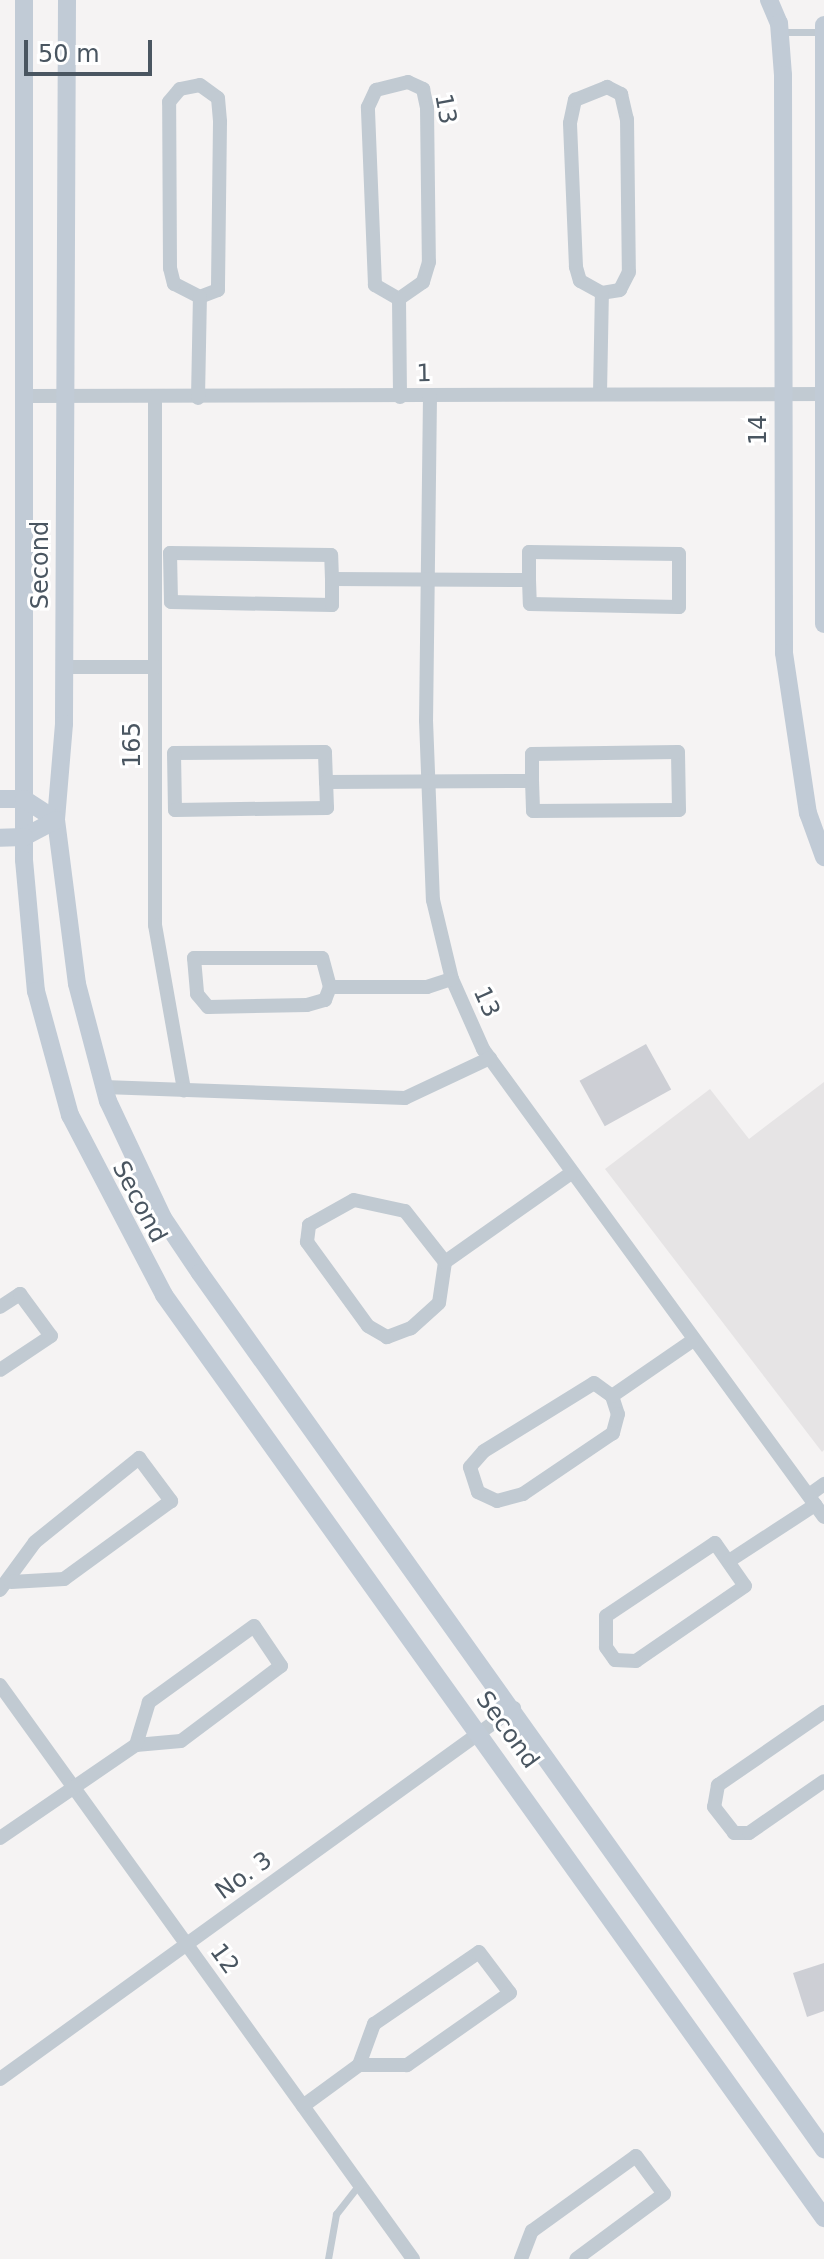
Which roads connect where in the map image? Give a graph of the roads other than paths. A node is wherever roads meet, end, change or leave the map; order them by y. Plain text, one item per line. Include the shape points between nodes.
1 (24, 0) edge
2 (67, 0) edge
3 (769, 0) edge
4 (822, 28) edge
5 (780, 32) junction
6 (602, 293) junction
7 (200, 297) junction
8 (399, 299) junction
9 (600, 393) junction
10 (784, 394) junction
11 (823, 394) edge
12 (24, 396) junction
13 (430, 396) junction
14 (66, 397) junction
15 (155, 397) junction
16 (400, 397) junction
17 (198, 398) junction
18 (332, 579) junction
19 (428, 580) junction
20 (529, 580) junction
21 (824, 624) edge
22 (65, 667) junction
23 (155, 667) junction
24 (532, 781) junction
25 (326, 782) junction
26 (429, 782) junction
27 (0, 799) edge
28 (24, 799) junction
29 (56, 820) junction
30 (24, 837) junction
31 (0, 838) edge
32 (824, 857) edge
33 (452, 979) junction
34 (330, 987) junction
35 (490, 1058) junction
36 (104, 1087) junction
37 (184, 1090) junction
38 (571, 1173) junction
39 (445, 1262) junction
40 (0, 1307) edge
41 (692, 1341) junction
42 (0, 1370) edge
43 (612, 1396) junction
44 (824, 1484) edge
45 (816, 1506) edge
46 (729, 1561) junction
47 (6, 1586) edge
48 (0, 1685) edge
49 (514, 1708) junction
50 (824, 1712) edge
51 (480, 1733) junction
52 (136, 1745) junction
53 (824, 1781) edge
54 (74, 1788) junction
55 (0, 1839) edge
56 (186, 1945) junction
57 (359, 2065) junction
58 (0, 2079) edge
59 (303, 2106) junction
60 (824, 2149) edge
61 (359, 2185) junction
62 (824, 2218) edge
63 (328, 2259) edge
64 (413, 2259) edge
65 (521, 2259) edge
66 (576, 2259) edge

1 - 12 street, Second
2 - 14 street, Second
3 - 5 street, 14
4 - 5 lane
4 - 11 street
5 - 10 street, 14
6 - 6 street via 580,281 576,267 570,123 575,100 607,87 621,94 627,119 629,272 620,290
6 - 9 street
7 - 7 street via 174,284 170,268 169,102 180,89 200,85 218,98 220,122 218,290
7 - 17 street
8 - 8 street, 13 via 375,285 368,107 376,90 408,82 423,89 427,108 429,262 423,282
8 - 16 street
9 - 10 street, 1
9 - 13 street, 1
10 - 11 street, 1
10 - 32 street, 14 via 784,653 805,798
11 - 21 street
12 - 14 street, 1
12 - 28 street, Second
13 - 16 street, 1
13 - 19 street, 13
14 - 15 street, 1
14 - 22 street, Second
15 - 17 street, 1
15 - 23 street, 165
16 - 17 street, 1
18 - 18 street via 331,555 170,553 171,602 332,605
18 - 19 street
19 - 20 street
19 - 26 street, 13
20 - 20 street via 530,604 679,607 679,554 529,552
22 - 23 street
22 - 29 street, Second
23 - 37 street, 165 via 155,925
24 - 24 street via 533,811 679,810 678,752 532,754
24 - 26 street
25 - 25 street via 325,752 174,753 175,810 327,808
25 - 26 street
26 - 33 street, 13 via 433,900
27 - 28 street
28 - 29 street
28 - 30 street, Second
29 - 30 street
29 - 36 street, Second via 77,984
30 - 31 street
30 - 51 street, Second via 34,976 51,1060 127,1236
33 - 34 street via 427,987
33 - 35 street, 13
34 - 34 street via 322,958 194,958 197,994 208,1007 307,1005 325,1000
35 - 37 street via 405,1098
35 - 38 street, 13
36 - 37 street
36 - 49 street, Second via 163,1218
38 - 39 street
38 - 41 street, 13
39 - 39 street via 439,1303 411,1328 387,1337 368,1326 307,1242 309,1225 343,1203 388,1202 405,1211
40 - 42 street via 20,1294 51,1336
41 - 43 street
41 - 45 street, 13
43 - 43 street via 618,1414 613,1433 523,1494 497,1501 478,1492 470,1467 484,1451 581,1385 594,1383
44 - 45 street
45 - 46 street
46 - 46 street via 715,1543 606,1616 606,1647 615,1660 636,1661 745,1586
47 - 47 street via 35,1542 139,1458 171,1501 64,1579
48 - 54 street, 12
49 - 51 street, No. 3
49 - 60 street, Second
50 - 53 street via 718,1785 714,1807 734,1833 749,1833
51 - 56 street, No. 3
51 - 62 street, Second
52 - 52 street via 149,1702 254,1626 281,1666 181,1741
52 - 54 street
54 - 55 street
54 - 56 street, 12
56 - 58 street, No. 3
56 - 59 street, 12
57 - 57 street via 374,2024 479,1952 510,1993 407,2065
57 - 59 street
59 - 61 street, 12
61 - 63 lane via 336,2214
61 - 64 street, 12
65 - 66 street via 532,2231 636,2156 664,2194

